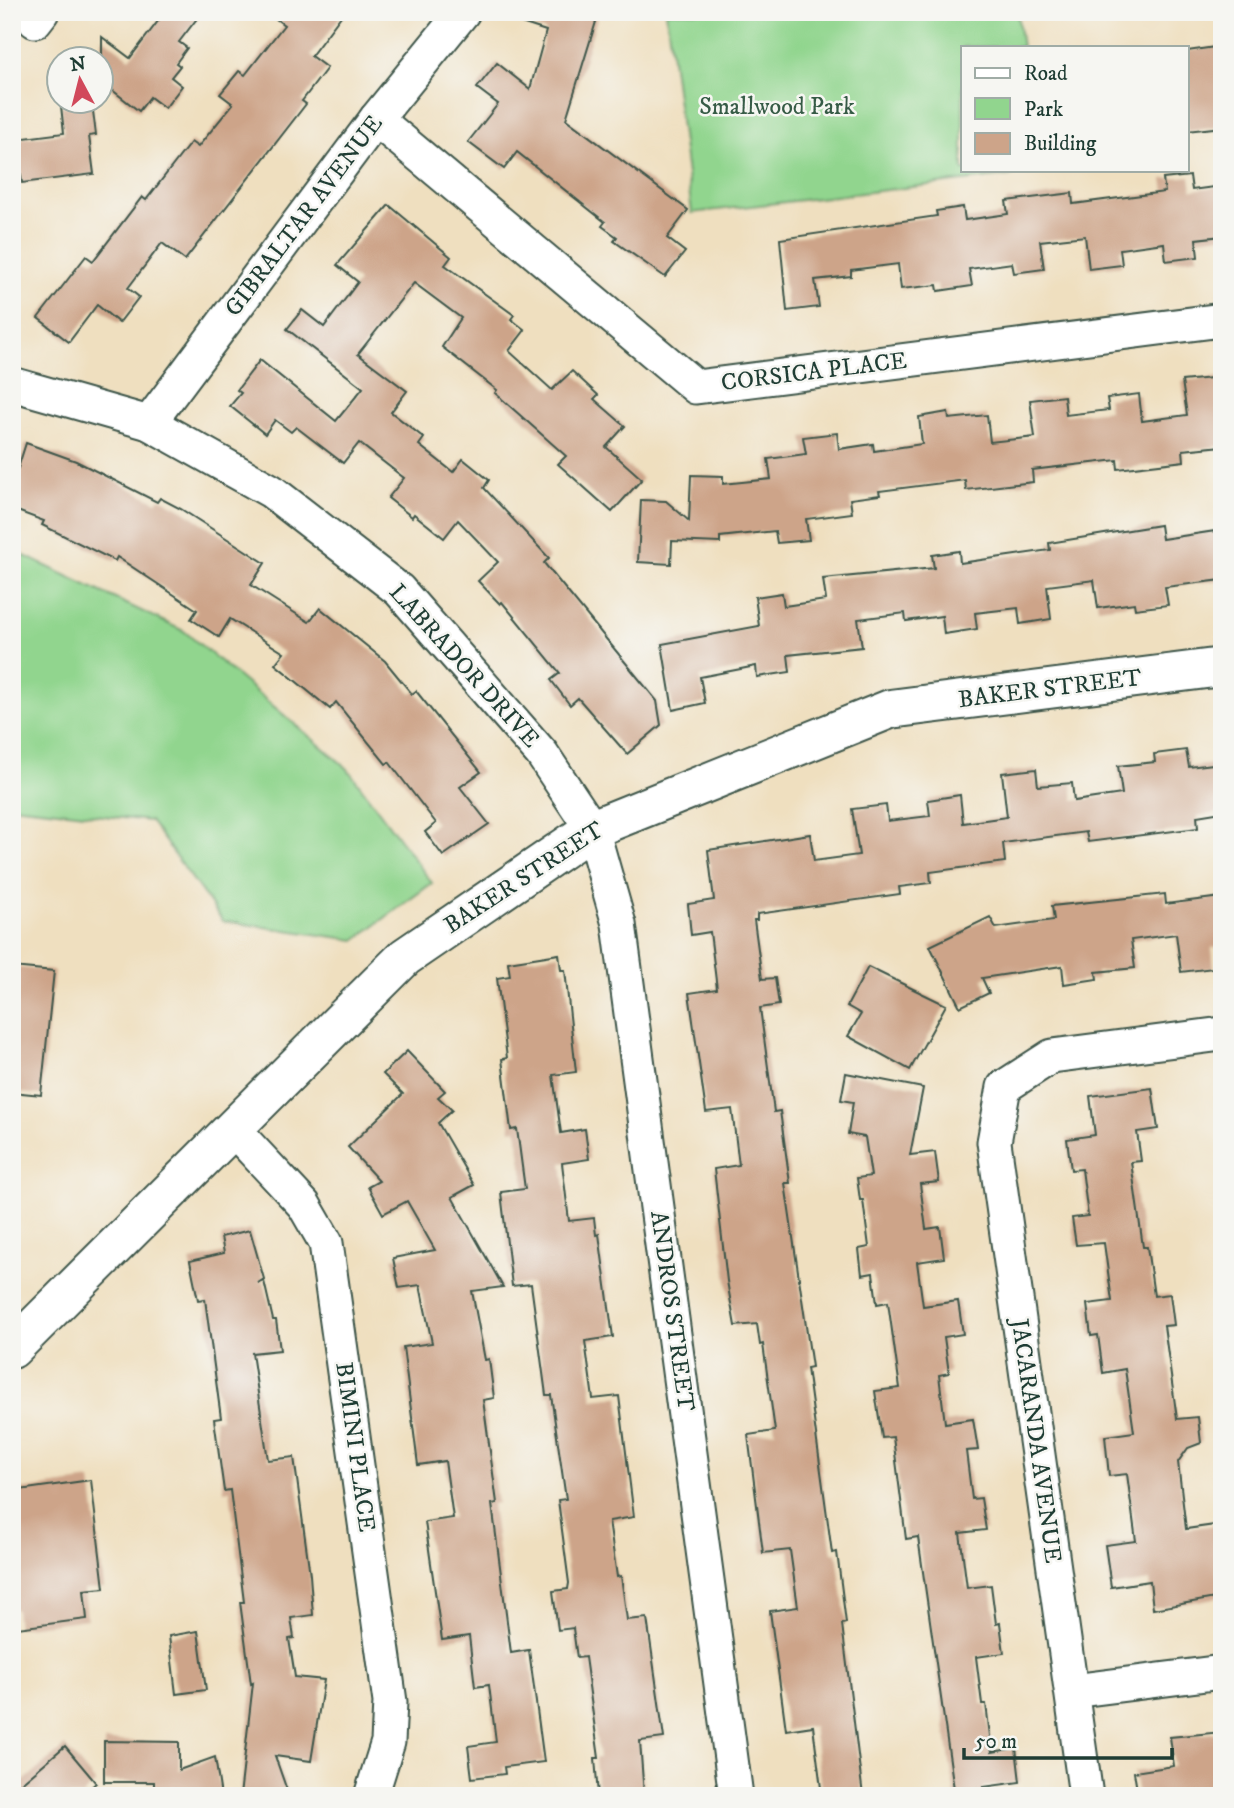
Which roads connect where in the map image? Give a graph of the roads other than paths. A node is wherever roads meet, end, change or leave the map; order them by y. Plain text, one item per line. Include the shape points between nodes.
1 (463, 12) edge
2 (376, 118) junction
3 (1222, 320) edge
4 (12, 384) edge
5 (149, 423) junction
6 (1222, 667) edge
7 (592, 829) junction
8 (1222, 1034) edge
9 (233, 1128) junction
10 (12, 1349) edge
11 (1222, 1672) edge
12 (1072, 1691) junction
13 (371, 1796) edge
14 (736, 1796) edge
15 (1086, 1796) edge

1 - 2 street, GIBRALTAR AVENUE
2 - 3 street, CORSICA PLACE via 696,387
2 - 5 street, GIBRALTAR AVENUE
4 - 5 street, LABRADOR DRIVE
5 - 7 street, LABRADOR DRIVE via 271,491 399,590 542,754
6 - 7 street, BAKER STREET via 890,709
7 - 9 street, BAKER STREET via 405,957
7 - 14 street, ANDROS STREET via 619,924
8 - 12 street, JACARANDA AVENUE via 1052,1056 1004,1087 994,1142
9 - 10 street, BAKER STREET
9 - 13 street, BIMINI PLACE via 304,1205 326,1243 390,1702 388,1742
11 - 12 street
12 - 15 street, JACARANDA AVENUE

